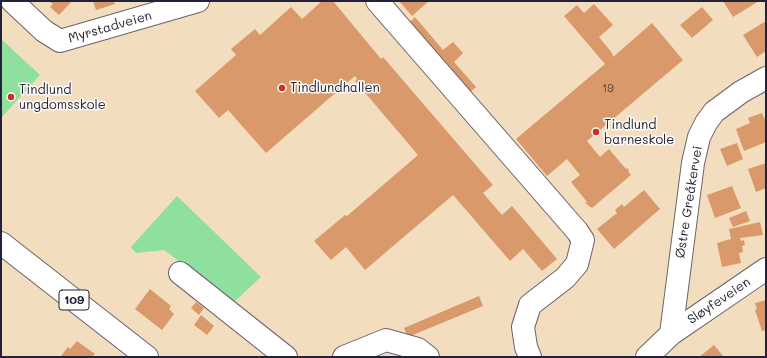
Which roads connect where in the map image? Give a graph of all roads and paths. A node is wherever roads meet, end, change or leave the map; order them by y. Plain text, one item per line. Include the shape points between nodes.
1 (12, 1) edge
2 (198, 1) edge
3 (377, 1) edge
4 (766, 78) edge
5 (1, 243) edge
6 (766, 269) edge
7 (180, 273) dead end
8 (671, 334) junction
9 (147, 357) edge
10 (286, 357) edge
11 (344, 357) edge
12 (428, 357) edge
13 (530, 357) edge
14 (647, 357) edge

1 - 2 street, Myrstadveien via 44,31 60,41
3 - 13 street via 583,240 577,264 565,278 530,305 523,328
4 - 8 street, Østre Greåkervei via 740,92 714,112 699,137 693,163
5 - 9 street, 109
6 - 8 street, Sløyfeveien
7 - 10 street
8 - 14 street, Sløyfeveien
11 - 12 street via 386,340 418,349

